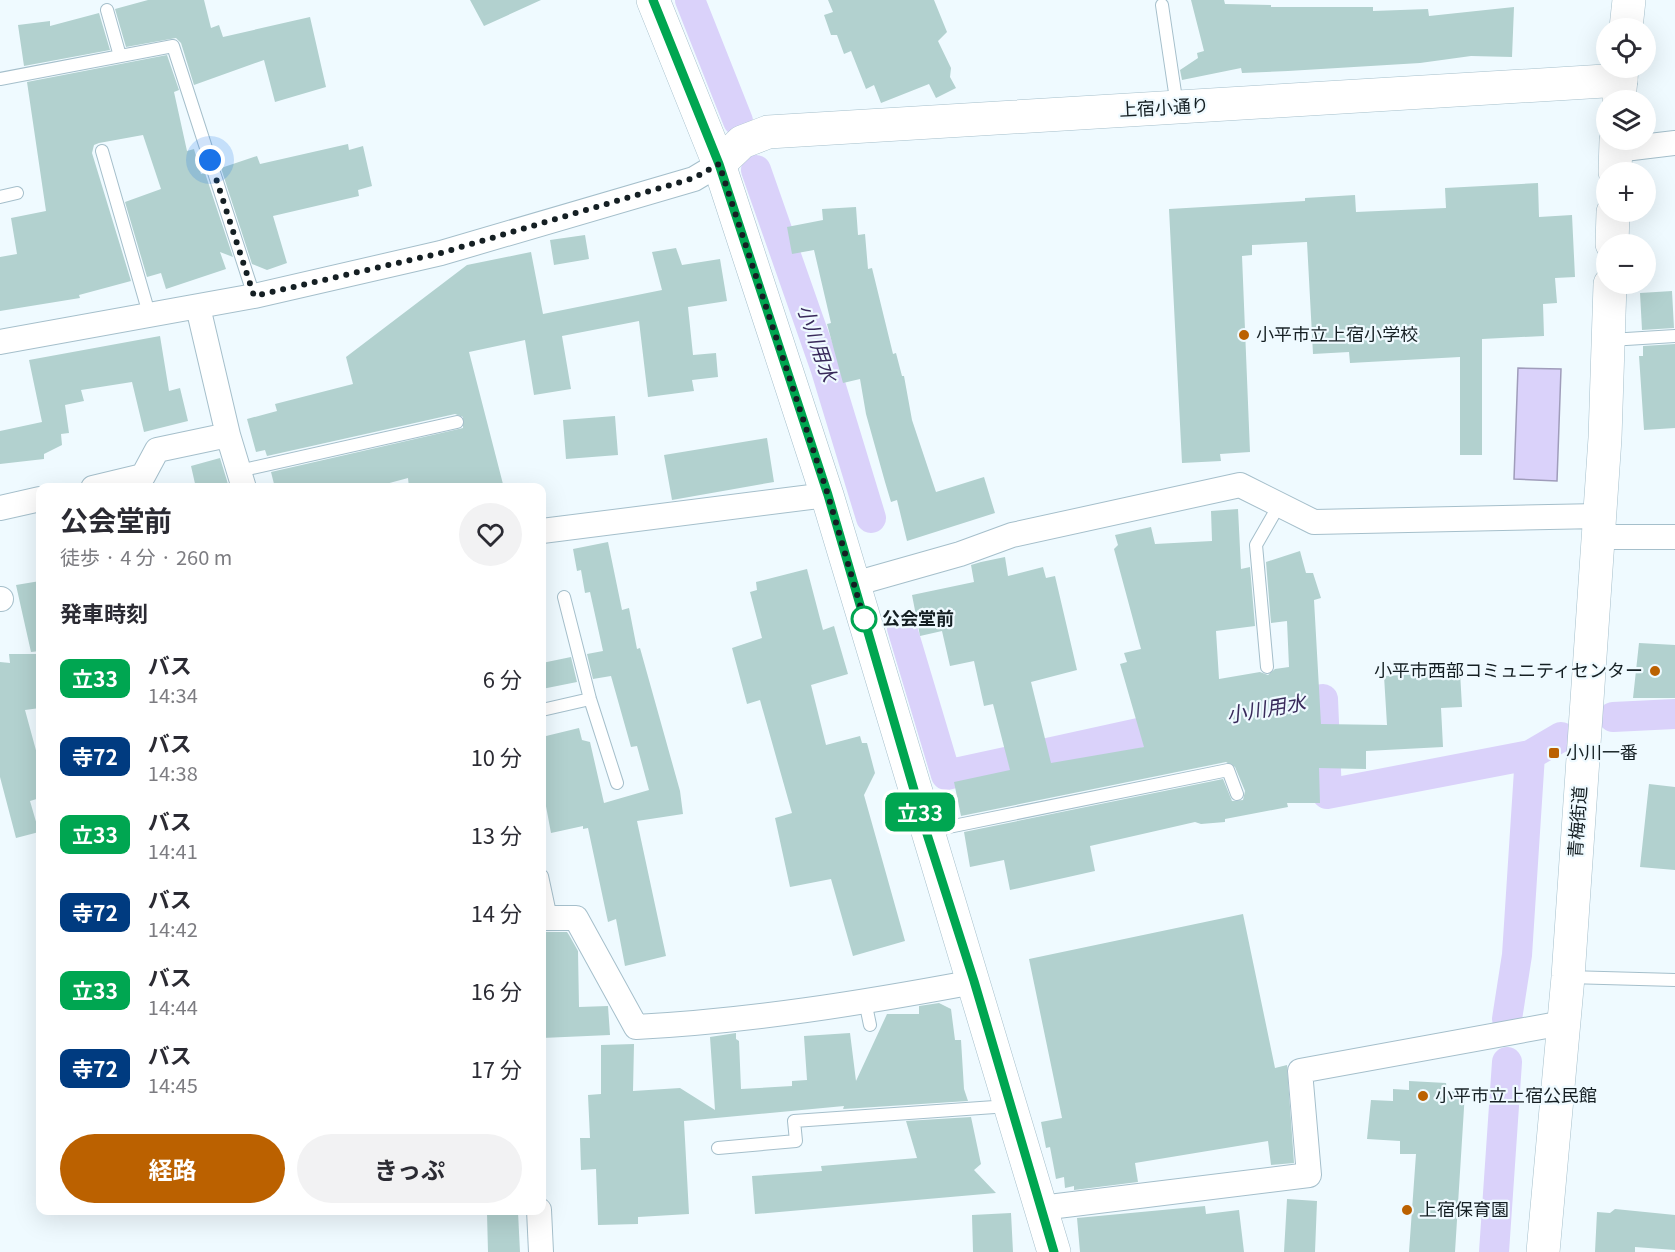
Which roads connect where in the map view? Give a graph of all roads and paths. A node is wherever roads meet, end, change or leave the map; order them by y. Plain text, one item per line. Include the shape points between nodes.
1 (653, 0) edge
2 (1629, 0) edge
3 (1162, 5) dead end
4 (107, 10) dead end
5 (1627, 18) edge
6 (120, 56) junction
7 (0, 79) edge
8 (1621, 83) edge
9 (1177, 108) junction
10 (1675, 143) edge
11 (102, 151) dead end
12 (1616, 154) edge
13 (719, 164) junction
14 (17, 193) dead end
15 (0, 197) edge
16 (1610, 294) edge
17 (254, 296) junction
18 (198, 308) junction
19 (150, 317) junction
20 (1675, 336) edge
21 (1608, 340) junction
22 (0, 342) edge
23 (457, 422) dead end
24 (228, 435) junction
25 (242, 479) edge
26 (114, 483) edge
27 (828, 495) junction
28 (36, 500) edge
29 (1279, 505) junction
30 (0, 508) edge
31 (1598, 526) junction
32 (546, 530) edge
33 (1675, 537) edge
34 (854, 584) junction
35 (564, 597) dead end
36 (1267, 667) dead end
37 (590, 699) junction
38 (546, 709) edge
39 (617, 783) dead end
40 (1237, 794) dead end
41 (926, 831) junction
42 (546, 918) edge
43 (1568, 977) junction
44 (1675, 980) edge
45 (974, 981) junction
46 (865, 1001) junction
47 (1563, 1023) junction
48 (870, 1024) dead end
49 (1011, 1106) junction
50 (718, 1148) dead end
51 (1041, 1208) junction
52 (539, 1215) edge
53 (541, 1252) edge
54 (1054, 1252) edge
55 (1543, 1252) edge

1 - 13 main road
2 - 5 main road
3 - 9 lane
4 - 6 lane
6 - 7 lane
6 - 17 lane via 173,46
8 - 9 main road, 上宿小通り
9 - 13 main road, 上宿小通り via 768,132 742,142
10 - 12 street
11 - 19 lane
13 - 17 street via 694,178 441,253
13 - 27 main road
14 - 15 lane
16 - 21 main road, 青梅街道
17 - 18 street
18 - 19 street
18 - 24 street
19 - 22 street
20 - 21 lane
21 - 31 main road, 青梅街道
23 - 25 lane
24 - 25 street
24 - 26 street via 157,450 143,476
27 - 32 street
27 - 34 main road
28 - 30 street
29 - 31 street via 1314,522
29 - 34 street via 1240,485 1012,535
29 - 36 lane via 1256,546
31 - 33 street
31 - 43 main road, 青梅街道
34 - 41 main road
35 - 37 lane
37 - 38 lane
37 - 39 lane
40 - 41 lane via 1228,770
41 - 45 main road
42 - 46 street via 576,918 636,1027 715,1023
43 - 44 lane
43 - 47 main road, 青梅街道
45 - 46 street
45 - 49 main road
46 - 48 lane
47 - 51 street via 1300,1071 1308,1175
47 - 55 main road, 青梅街道
49 - 50 lane via 794,1121 796,1141
49 - 51 main road
51 - 54 main road
52 - 53 street

